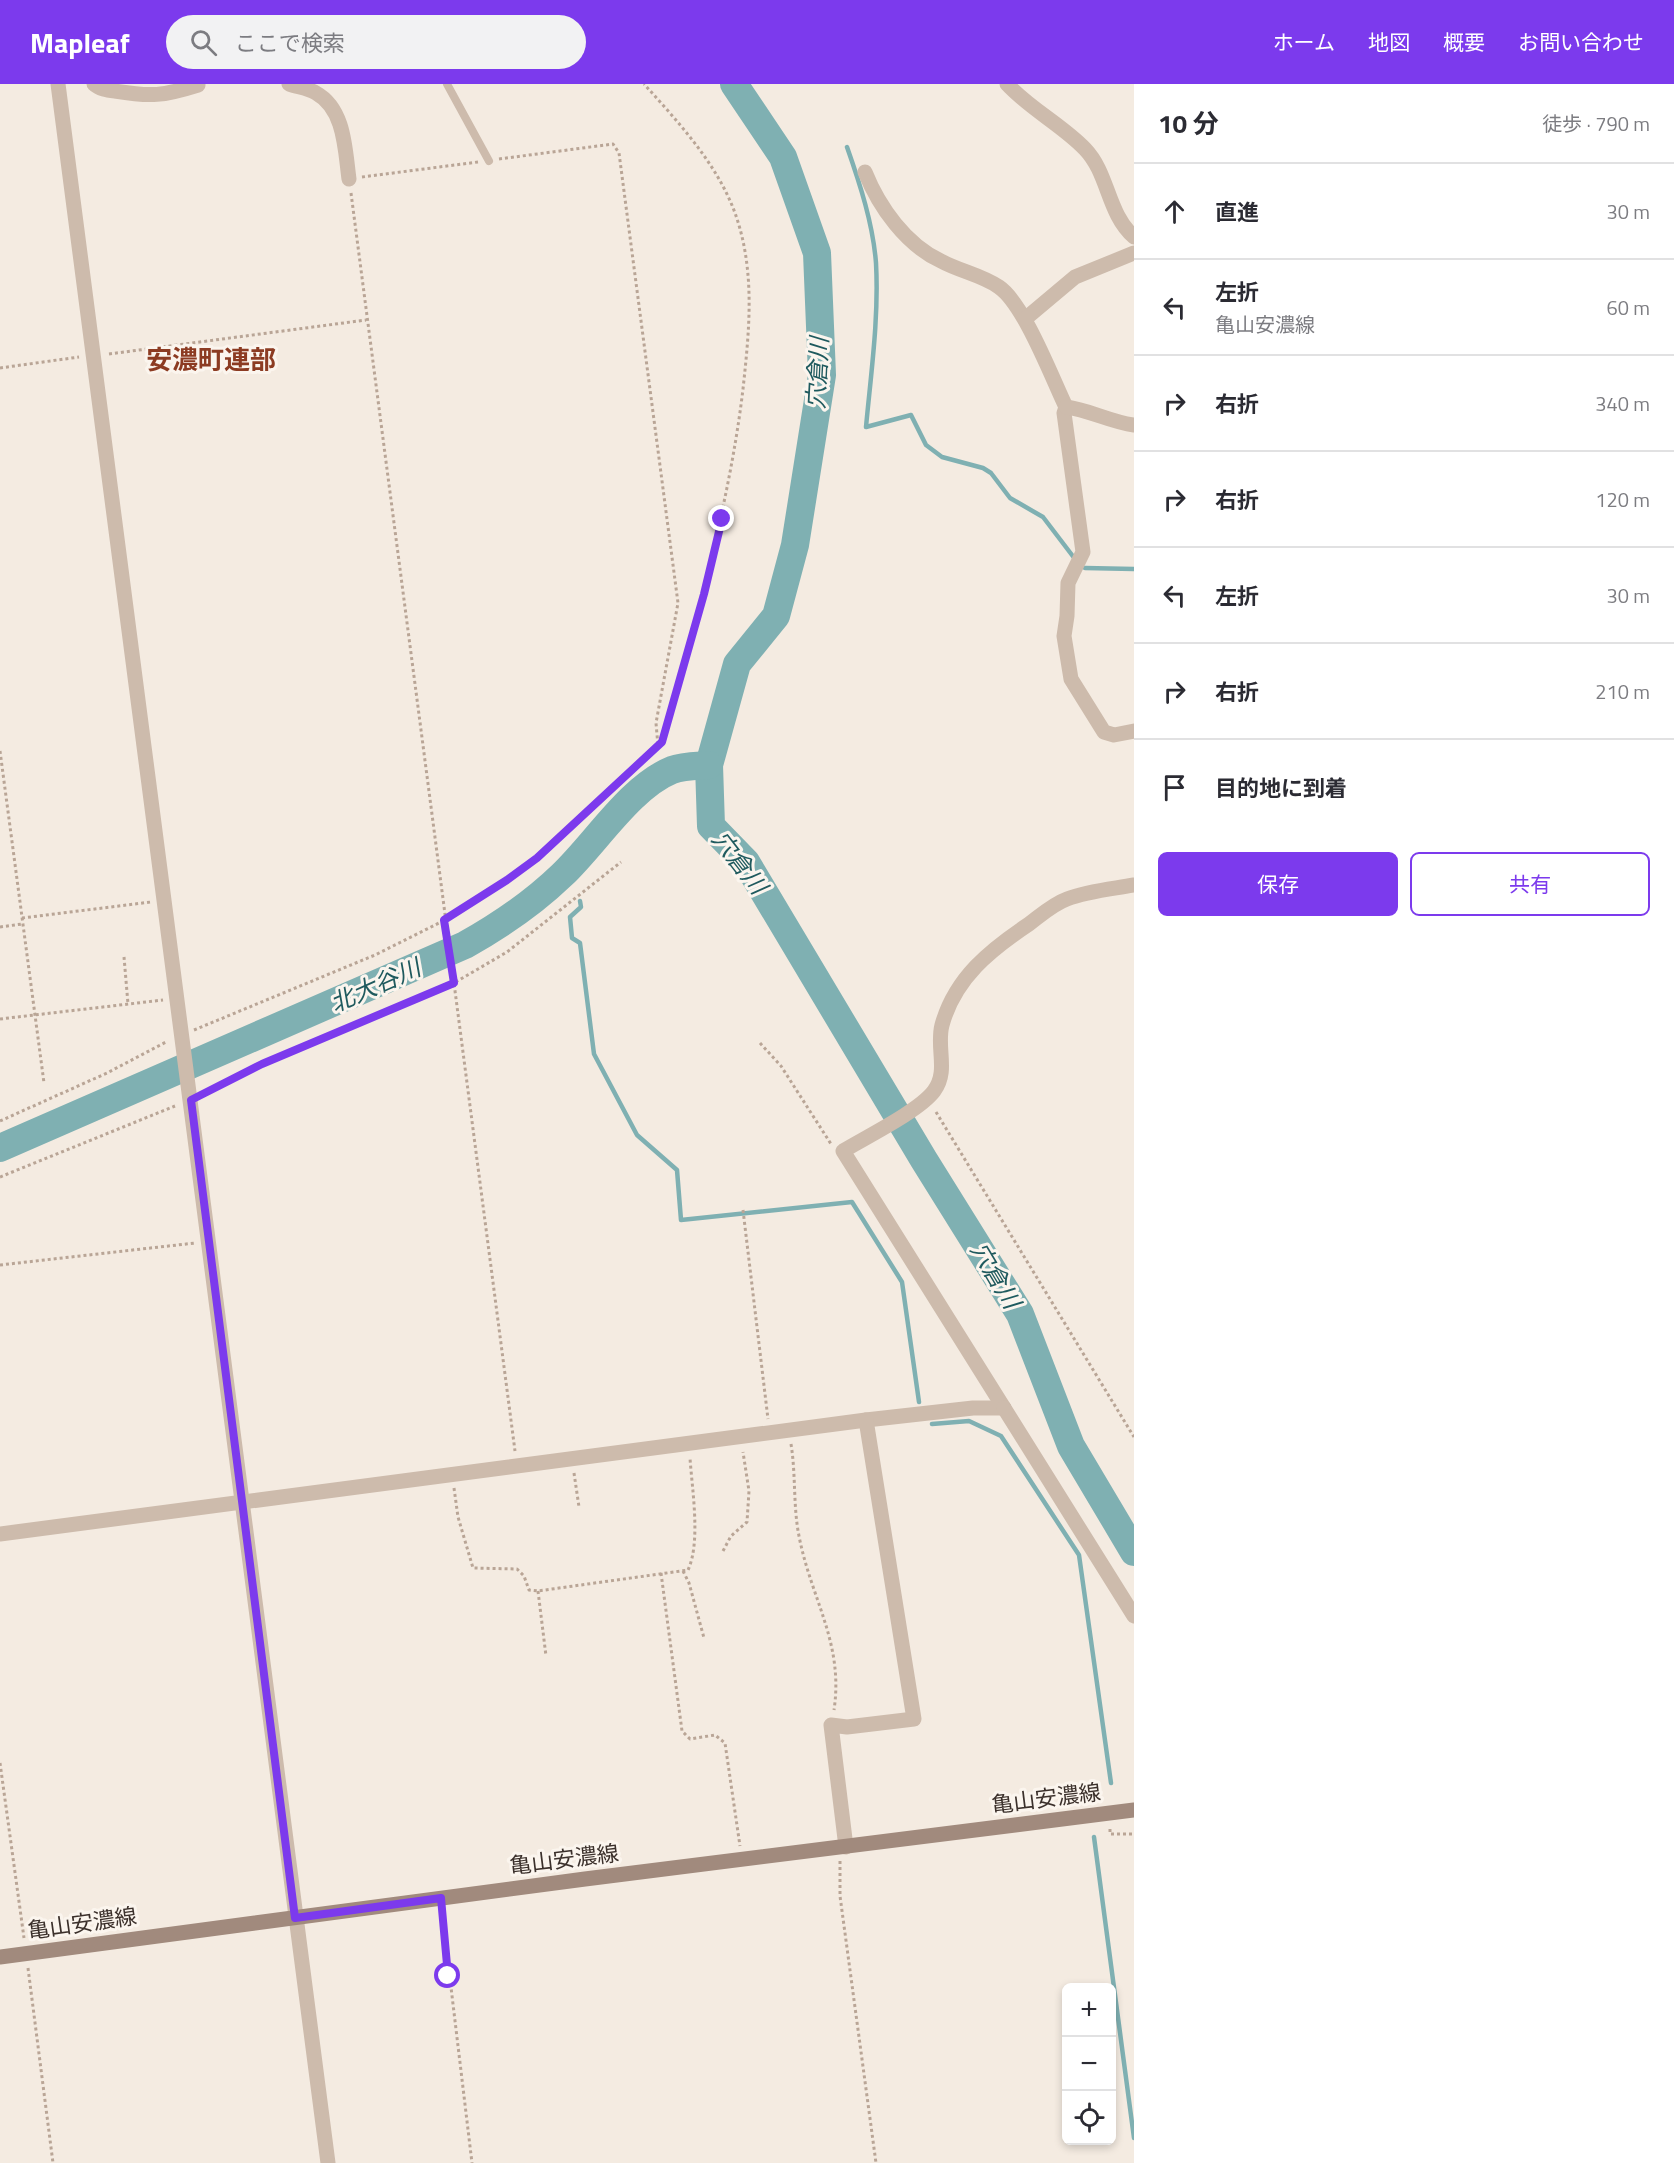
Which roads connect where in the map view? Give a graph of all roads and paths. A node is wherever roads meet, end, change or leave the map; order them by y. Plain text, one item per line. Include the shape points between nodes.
1 (58, 84) edge
2 (94, 84) edge
3 (289, 84) edge
4 (447, 84) edge
5 (644, 84) edge
6 (1007, 84) edge
7 (198, 86) dead end
8 (489, 161) junction
9 (865, 172) dead end
10 (349, 179) junction
11 (1134, 237) edge
12 (1134, 253) edge
13 (1025, 319) junction
14 (366, 320) junction
15 (93, 356) junction
16 (0, 368) edge
17 (1066, 407) junction
18 (1134, 425) edge
19 (1134, 731) edge
20 (658, 746) junction
21 (0, 751) edge
22 (621, 862) dead end
23 (1134, 885) edge
24 (164, 900) junction
25 (22, 918) junction
26 (444, 920) junction
27 (23, 924) junction
28 (0, 927) edge
29 (124, 957) dead end
30 (454, 983) junction
31 (177, 999) junction
32 (128, 1004) junction
33 (34, 1014) junction
34 (0, 1019) edge
35 (182, 1036) junction
36 (760, 1043) dead end
37 (44, 1083) dead end
38 (191, 1098) junction
39 (925, 1100) junction
40 (0, 1122) edge
41 (843, 1151) junction
42 (0, 1177) edge
43 (743, 1210) dead end
44 (210, 1241) junction
45 (0, 1265) edge
46 (1004, 1408) junction
47 (866, 1420) junction
48 (788, 1431) junction
49 (770, 1433) junction
50 (741, 1437) junction
51 (1134, 1437) edge
52 (690, 1444) junction
53 (575, 1457) junction
54 (517, 1464) junction
55 (452, 1474) junction
56 (244, 1502) junction
57 (579, 1507) dead end
58 (0, 1534) edge
59 (723, 1551) dead end
60 (683, 1570) junction
61 (661, 1573) junction
62 (538, 1591) junction
63 (1134, 1616) edge
64 (704, 1638) dead end
65 (546, 1656) dead end
66 (831, 1725) junction
67 (0, 1763) edge
68 (1134, 1810) edge
69 (843, 1847) junction
70 (742, 1860) junction
71 (441, 1898) junction
72 (295, 1918) junction
73 (26, 1953) junction
74 (0, 1957) edge
75 (53, 2163) edge
76 (328, 2163) edge
77 (472, 2163) edge
78 (876, 2163) edge

1 - 15 street
2 - 7 street via 145,97
3 - 10 street via 315,93 331,106 343,131
4 - 8 lane
5 - 20 path via 690,136 733,207 749,285 748,340 732,467 704,594 666,735
6 - 11 street via 1085,149 1097,166 1122,225
8 - 10 path
8 - 20 path via 613,144 620,153 678,603 656,723
9 - 13 street via 877,201 923,251 1000,288
10 - 14 path
12 - 13 street via 1075,277
13 - 17 street
14 - 15 path
14 - 26 path
15 - 16 path
15 - 24 street
17 - 18 street
17 - 19 street via 1083,552 1068,583 1064,632 1070,674 1104,732 1114,735
20 - 26 path via 528,864
21 - 25 path
22 - 30 path via 507,952
23 - 39 street via 1066,899 975,964 946,1013 941,1028 942,1075
24 - 25 path
24 - 31 street
25 - 27 path
26 - 30 path
26 - 35 path via 375,955
27 - 28 path
27 - 33 path
29 - 32 path
30 - 38 path
30 - 54 path
31 - 32 path
31 - 35 street
32 - 33 path
33 - 34 path
33 - 37 path
35 - 38 street
35 - 40 path
36 - 41 path via 781,1066 828,1143
38 - 42 path
38 - 44 street
39 - 41 street
39 - 51 path
41 - 46 street
43 - 49 path
44 - 45 path
44 - 56 street
46 - 47 street
46 - 63 street
47 - 48 street
47 - 66 street via 914,1719 847,1727
48 - 49 street
48 - 66 path via 799,1535 832,1644 837,1690
49 - 50 street
50 - 52 street
50 - 59 path via 749,1513 747,1522 731,1536
52 - 53 street
52 - 60 path via 693,1560 688,1570
53 - 54 street
53 - 57 path
54 - 55 street
55 - 56 street
55 - 62 path via 458,1517 473,1568 517,1569 530,1590
56 - 58 street
56 - 72 street
60 - 61 path
60 - 64 path
61 - 62 path
61 - 70 path via 682,1731 690,1739 715,1736 725,1743
62 - 65 path
66 - 69 street
67 - 73 path
68 - 69 main road, 亀山安濃線
69 - 70 main road, 亀山安濃線
69 - 78 path via 840,1896
70 - 71 main road, 亀山安濃線
71 - 72 main road, 亀山安濃線
71 - 77 path
72 - 73 main road, 亀山安濃線
72 - 76 street
73 - 74 main road, 亀山安濃線
73 - 75 path

